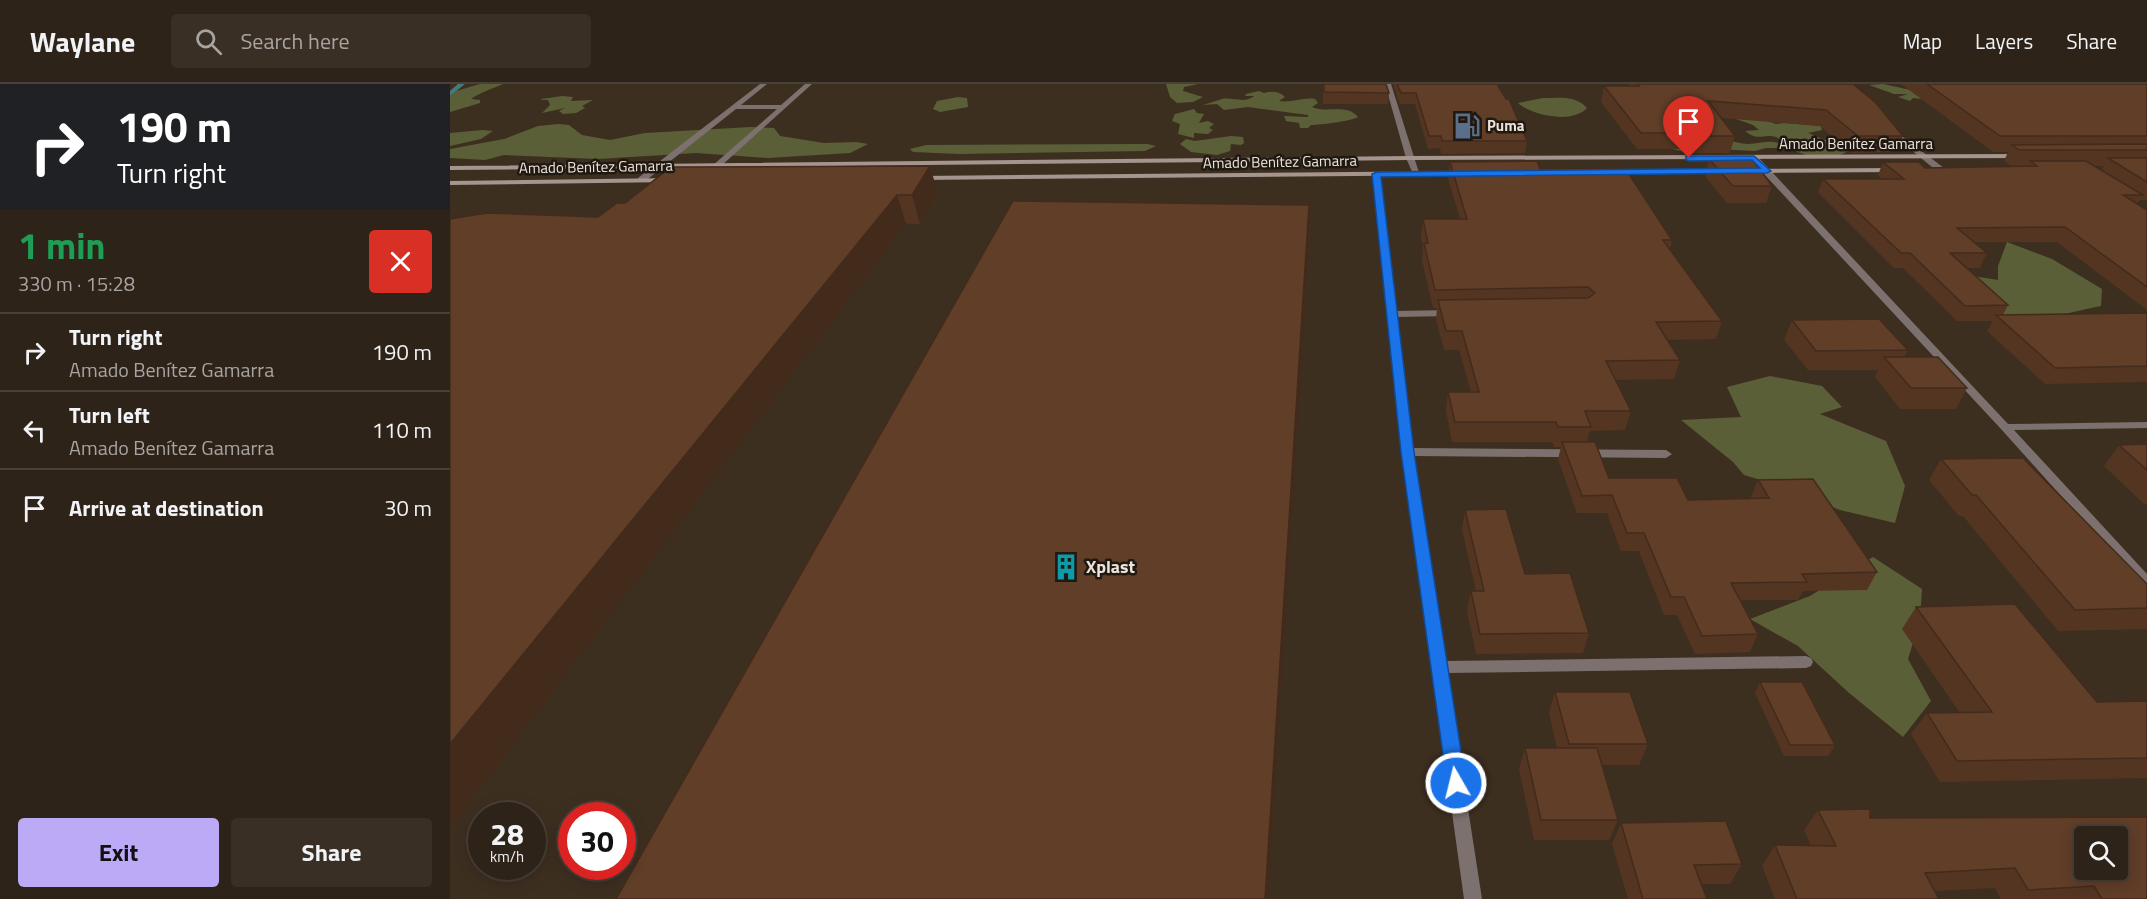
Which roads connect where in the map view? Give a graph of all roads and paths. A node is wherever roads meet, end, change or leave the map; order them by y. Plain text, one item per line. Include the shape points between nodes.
1 (764, 84) edge
2 (809, 84) edge
3 (1388, 84) edge
4 (734, 107) junction
5 (783, 107) junction
6 (1879, 120) edge
7 (2029, 156) edge
8 (1923, 157) junction
9 (1410, 158) junction
10 (1754, 158) junction
11 (997, 162) junction
12 (1168, 162) junction
13 (718, 165) junction
14 (661, 166) junction
15 (450, 168) edge
16 (1906, 170) edge
17 (1929, 170) edge
18 (1941, 170) junction
19 (1953, 170) edge
20 (1767, 171) junction
21 (1603, 172) edge
22 (1475, 173) edge
23 (1377, 174) junction
24 (1417, 174) junction
25 (1164, 176) junction
26 (1028, 177) junction
27 (914, 178) edge
28 (641, 180) junction
29 (677, 180) edge
30 (700, 180) joint
31 (712, 180) edge
32 (450, 183) edge
33 (1464, 313) edge
34 (1392, 314) junction
35 (2147, 425) edge
36 (2005, 427) junction
37 (1408, 452) junction
38 (1666, 454) dead end
39 (2147, 583) edge
40 (1806, 662) dead end
41 (1440, 667) junction
42 (1473, 899) edge

1 - 4 street
2 - 5 street
3 - 9 street
4 - 5 street
4 - 14 street
5 - 13 street
6 - 8 street
7 - 8 main road, Amado Benítez Gamarra
8 - 10 main road, Amado Benítez Gamarra
8 - 18 street
9 - 10 main road, Amado Benítez Gamarra
9 - 12 main road, Amado Benítez Gamarra
9 - 24 street
10 - 20 street
11 - 12 main road, Amado Benítez Gamarra
11 - 13 main road, Amado Benítez Gamarra
11 - 26 main road
12 - 25 main road
13 - 14 main road, Amado Benítez Gamarra
13 - 30 street
14 - 15 main road, Amado Benítez Gamarra
14 - 28 street
16 - 20 main road, Amado Benítez Gamarra
17 - 18 main road, Amado Benítez Gamarra
18 - 19 main road, Amado Benítez Gamarra
20 - 21 main road, Amado Benítez Gamarra
20 - 36 street
22 - 24 main road, Amado Benítez Gamarra
23 - 24 main road, Amado Benítez Gamarra
23 - 25 main road, Amado Benítez Gamarra
23 - 34 street
25 - 26 main road, Amado Benítez Gamarra
26 - 27 main road, Amado Benítez Gamarra
28 - 29 main road, Amado Benítez Gamarra
28 - 32 main road, Amado Benítez Gamarra
30 - 31 main road
33 - 34 street
34 - 37 street
35 - 36 street
36 - 39 street
37 - 38 street
37 - 41 street
40 - 41 street
41 - 42 street

